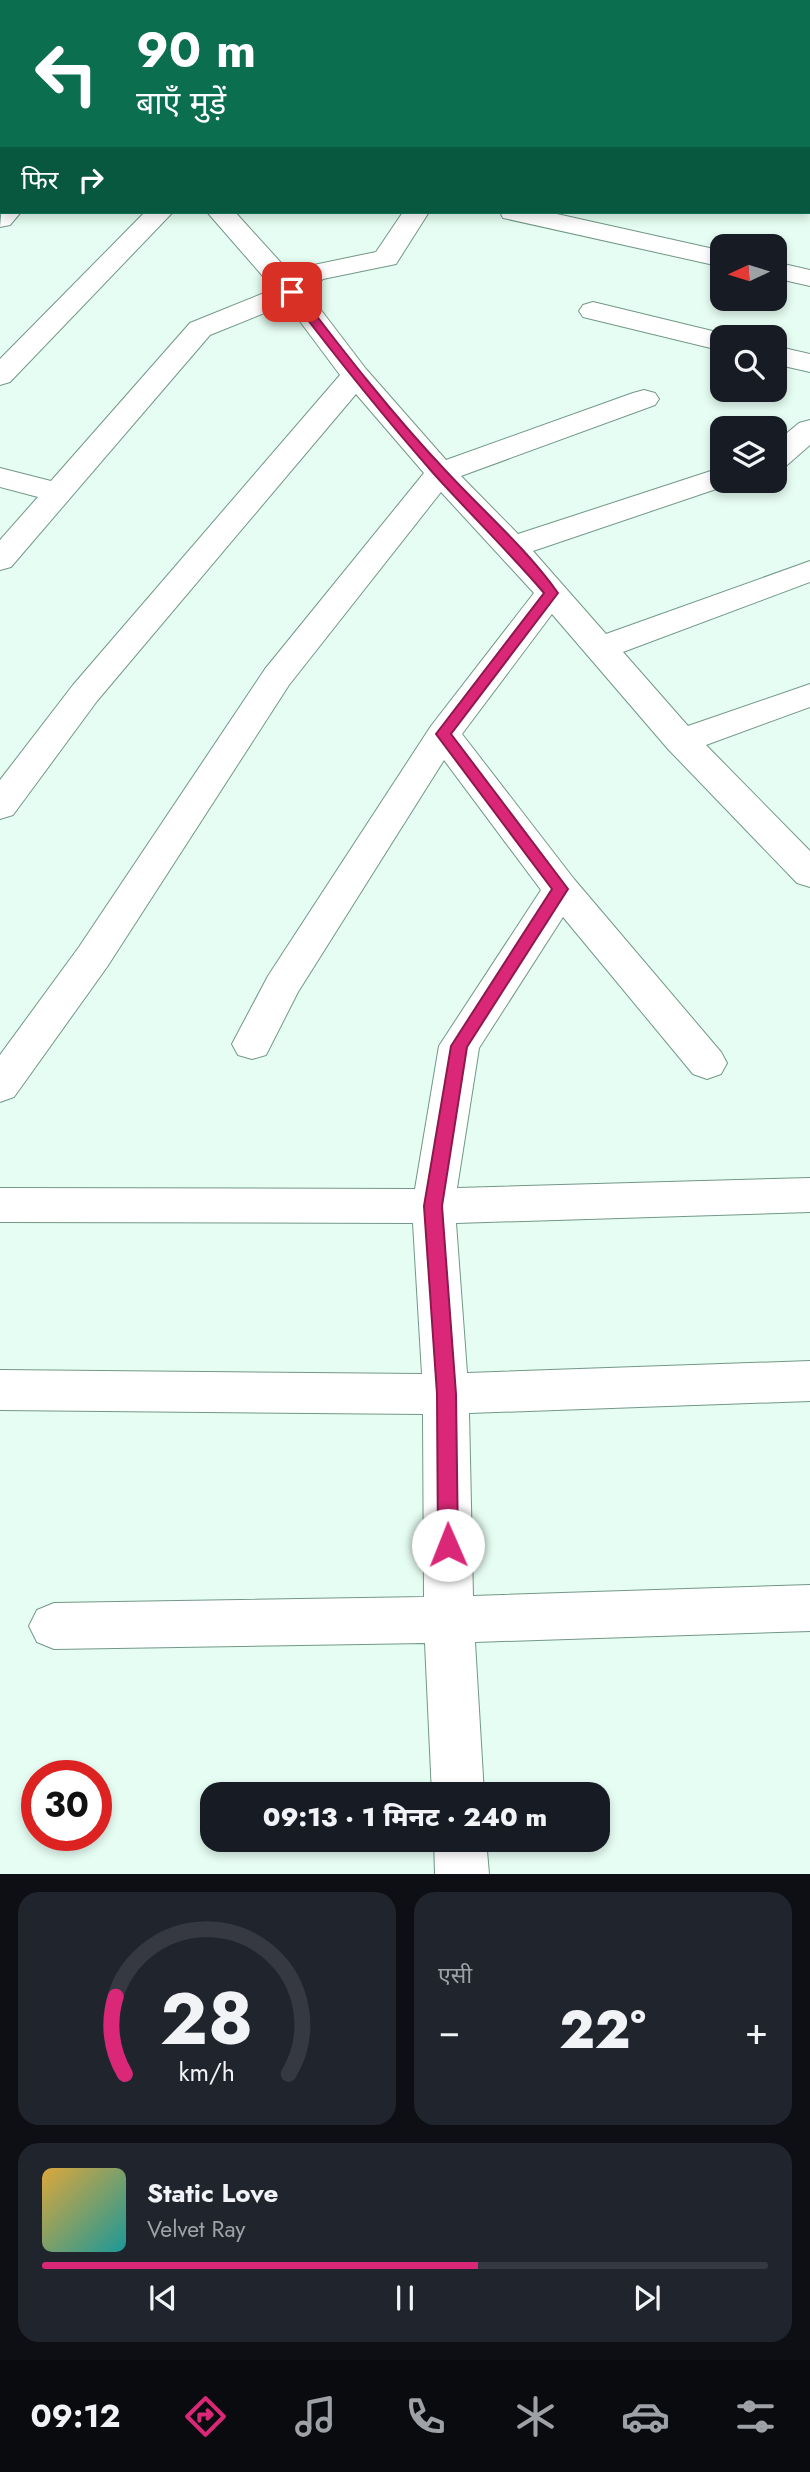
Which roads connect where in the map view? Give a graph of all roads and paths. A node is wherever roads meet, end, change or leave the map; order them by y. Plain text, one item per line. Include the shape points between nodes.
1 (158, 214) edge
2 (222, 214) edge
3 (415, 214) edge
4 (522, 214) edge
5 (710, 255) edge
6 (788, 273) edge
7 (810, 278) edge
8 (292, 292) junction
9 (593, 311) dead end
10 (710, 339) edge
11 (787, 358) edge
12 (810, 363) edge
13 (355, 375) junction
14 (0, 376) edge
15 (644, 399) dead end
16 (810, 429) edge
17 (787, 449) edge
18 (440, 473) junction
19 (0, 477) edge
20 (710, 480) edge
21 (59, 493) junction
22 (512, 547) junction
23 (0, 561) edge
24 (810, 570) edge
25 (551, 593) junction
26 (601, 648) junction
27 (810, 695) edge
28 (443, 734) junction
29 (681, 741) junction
30 (0, 806) edge
31 (795, 836) edge
32 (810, 874) edge
33 (561, 889) junction
34 (253, 1044) dead end
35 (707, 1063) dead end
36 (0, 1086) edge
37 (810, 1195) edge
38 (0, 1205) edge
39 (433, 1206) junction
40 (810, 1381) edge
41 (0, 1390) edge
42 (446, 1394) junction
43 (810, 1608) edge
44 (449, 1620) junction
45 (54, 1626) dead end
46 (457, 1782) edge
47 (461, 1852) edge
48 (462, 1874) edge

1 - 14 street
2 - 8 street
3 - 8 street via 386,258 314,273
4 - 5 street
6 - 7 street
8 - 13 street
8 - 21 street via 200,329
9 - 10 street
11 - 12 street
13 - 18 street
13 - 30 street via 85,693
15 - 18 street
16 - 17 street
18 - 22 street
18 - 36 street via 276,677 93,957
19 - 21 street
20 - 22 street
21 - 23 street
22 - 25 street
24 - 26 street
25 - 26 street
25 - 28 street
26 - 29 street
27 - 29 street
28 - 33 street
28 - 34 street via 282,986
29 - 31 street
31 - 32 street
33 - 35 street
33 - 39 street via 459,1046
37 - 39 street
38 - 39 street
39 - 42 street
40 - 42 street
41 - 42 street
42 - 44 street
43 - 44 street
44 - 45 street
44 - 46 street
47 - 48 street

